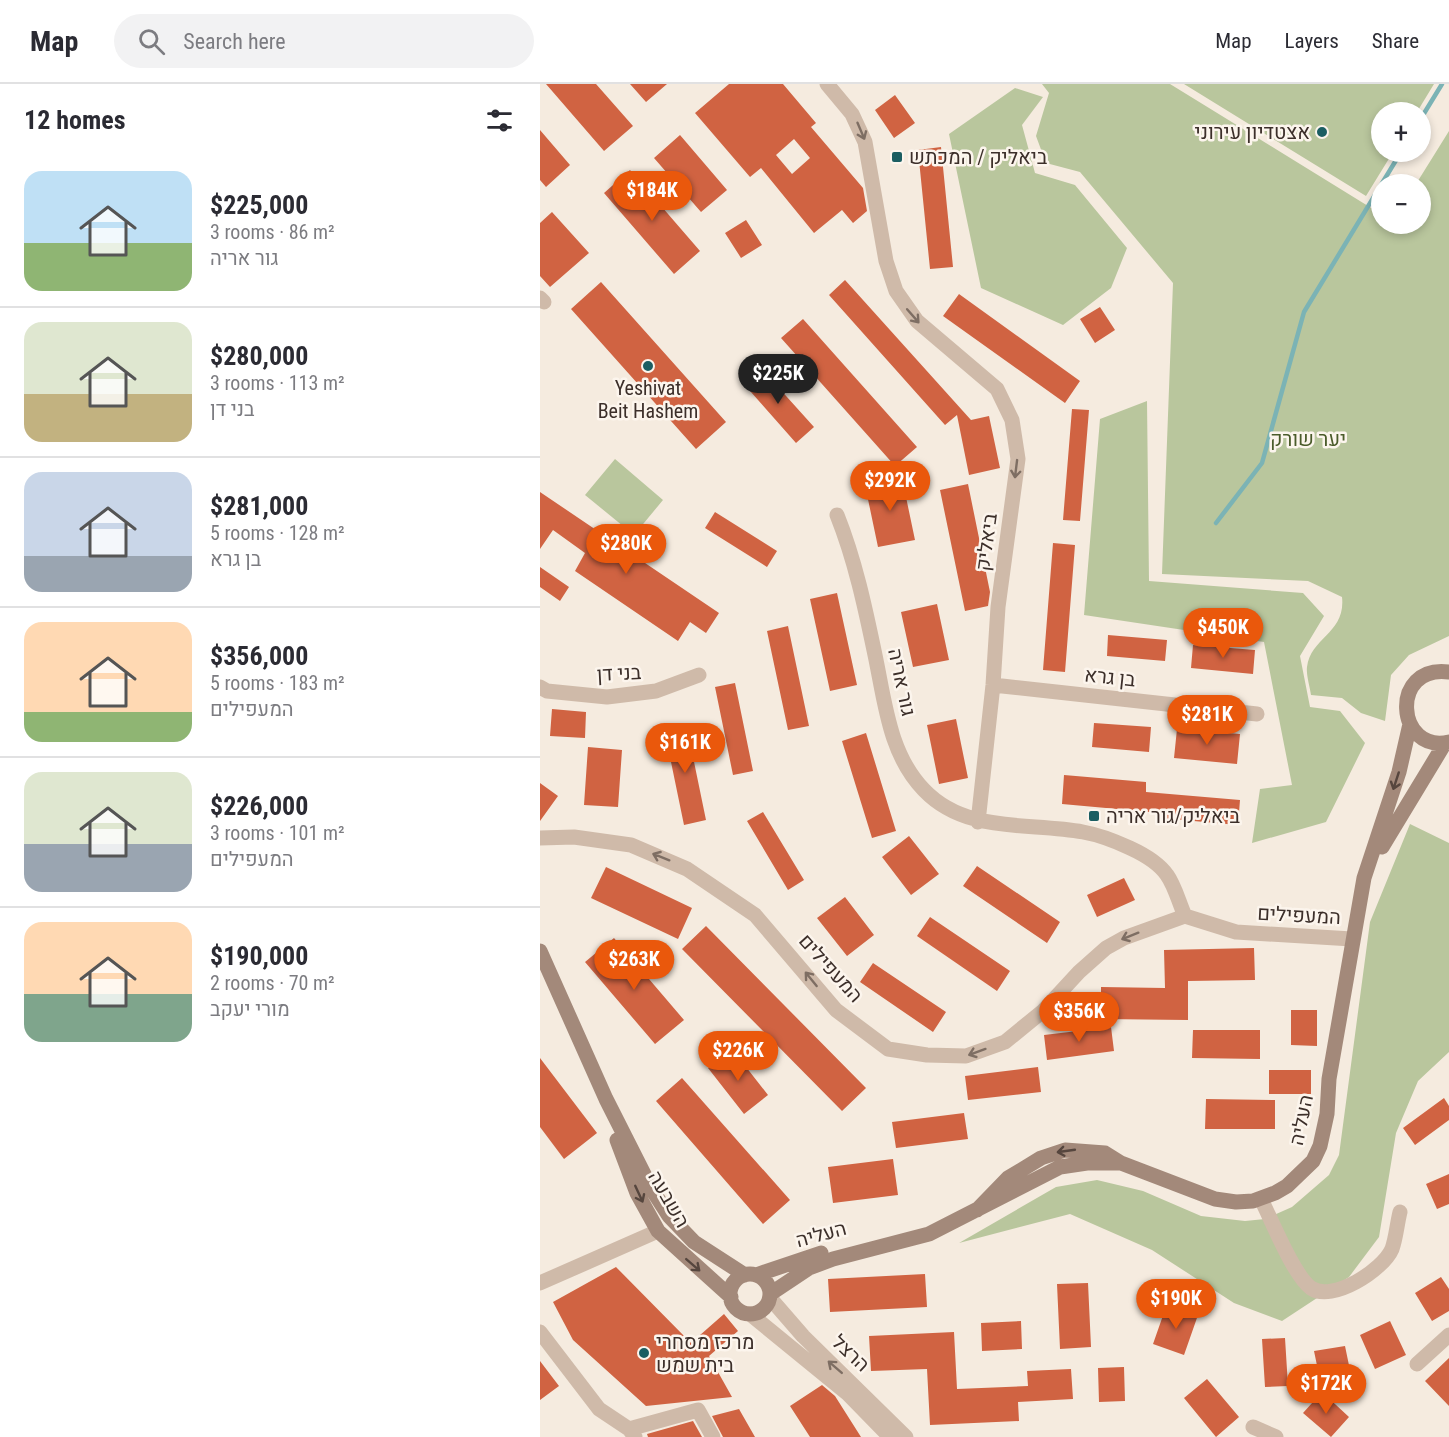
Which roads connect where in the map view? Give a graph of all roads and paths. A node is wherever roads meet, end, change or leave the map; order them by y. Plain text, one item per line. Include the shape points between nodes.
1 (827, 84) edge
2 (837, 514) dead end
3 (1448, 671) edge
4 (699, 675) dead end
5 (993, 685) junction
6 (540, 687) edge
7 (1257, 714) dead end
8 (1410, 724) junction
9 (1447, 743) edge
10 (978, 822) junction
11 (540, 838) edge
12 (1364, 878) junction
13 (1185, 916) junction
14 (1352, 939) junction
15 (540, 951) edge
16 (606, 1099) junction
17 (1261, 1199) junction
18 (1400, 1212) dead end
19 (658, 1231) junction
20 (898, 1244) junction
21 (751, 1275) junction
22 (540, 1283) edge
23 (770, 1296) junction
24 (731, 1297) junction
25 (750, 1314) junction
26 (540, 1332) edge
27 (1449, 1335) edge
28 (1417, 1364) dead end
29 (1253, 1427) dead end
30 (632, 1433) edge
31 (713, 1437) edge
32 (890, 1437) edge
33 (906, 1437) edge
34 (1276, 1437) edge

1 -> 5 street, ביאליק via 852,114 865,142 886,261 896,291 917,321 997,389 1012,420 1018,459 998,607
2 - 10 street, גור אריה via 863,602 892,738 904,764 924,791 950,810
3 - 8 main road, העליה via 1425,675 1409,692 1406,714
4 - 6 street, בני דן via 656,691 607,697
5 - 7 street, בן גרא
5 - 10 street, ביאליק
8 - 9 main road via 1425,739
8 -> 12 main road, העליה via 1399,772
9 - 12 main road, העליה
10 - 13 street via 1083,832 1111,839 1145,855 1166,874
13 -> 11 street, המעפילים via 1106,948 1043,1011 1005,1042 966,1056 927,1054 888,1049 836,1010 754,915 687,869 631,845 574,837
12 - 14 main road, העליה
13 - 14 street, המעפילים via 1236,932
14 - 17 main road, העליה via 1320,1146 1301,1174
15 - 16 main road, השבעה
16 -> 19 main road, השבעה via 615,1137
16 - 21 main road, השבעה via 669,1216 694,1242
17 - 18 street via 1298,1273 1311,1288 1331,1292 1352,1284 1380,1263 1391,1250
17 - 20 main road, העליה via 1215,1199 1121,1163 1105,1153 1065,1150 1041,1158 1008,1178 977,1210 929,1234
19 - 22 street
19 -> 24 main road, השבעה
20 - 21 main road, העליה via 841,1248
20 - 23 main road, העליה via 809,1268
21 - 23 main road via 766,1282
21 - 24 main road via 735,1281
23 - 25 main road via 763,1309
33 -> 23 street, הרצל via 803,1336
24 - 25 main road via 739,1310
25 - 32 street, הרצל via 848,1394
26 - 30 street via 599,1409
27 - 28 street
29 - 34 street
30 - 31 street via 698,1410

